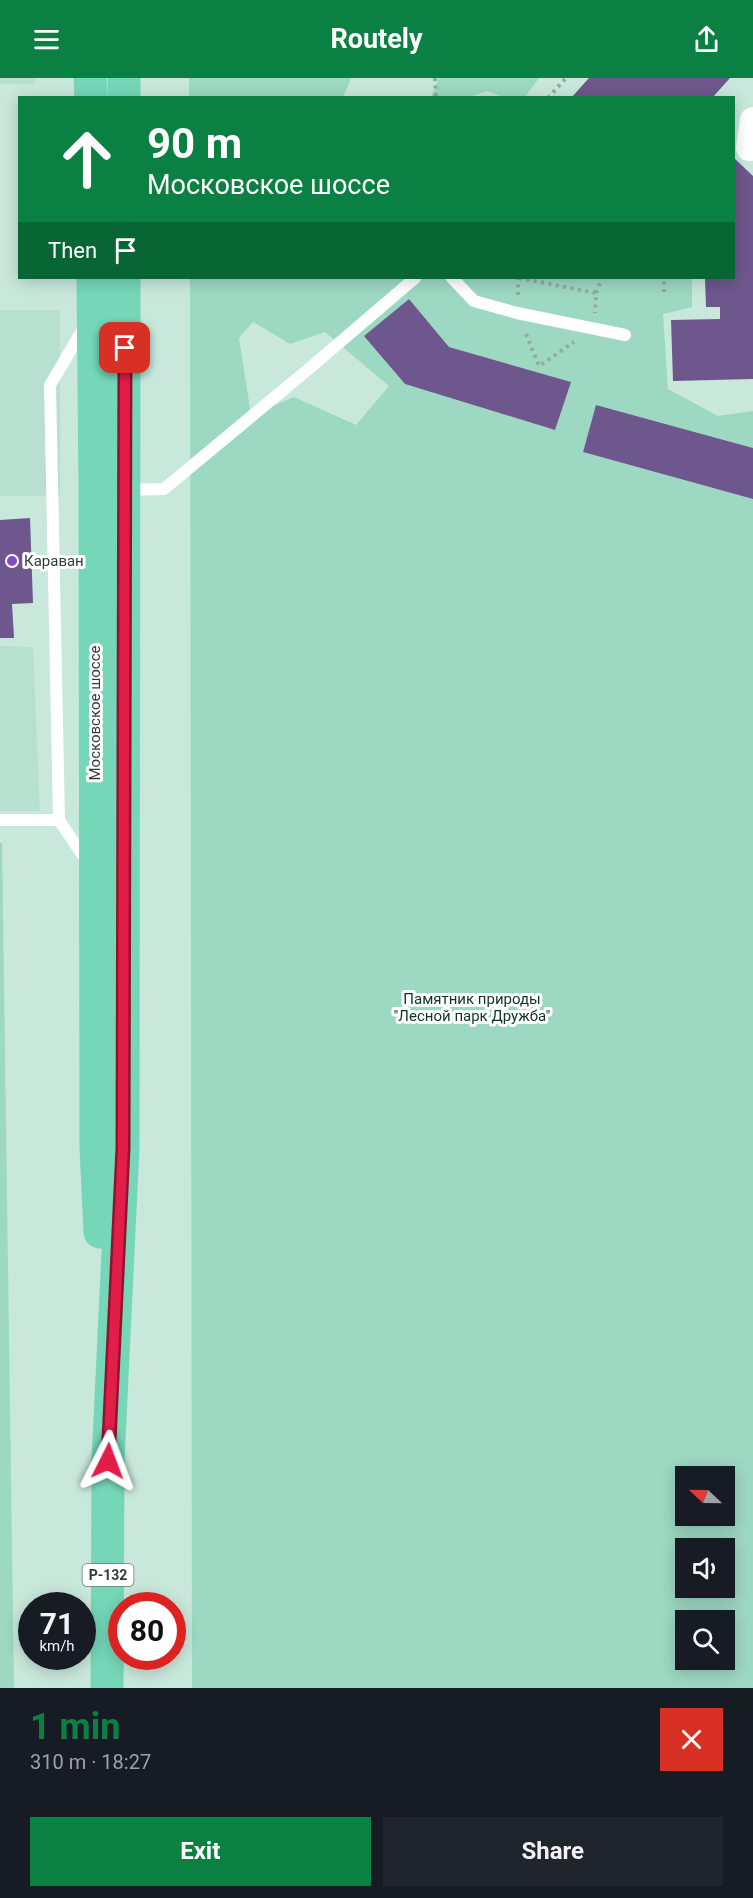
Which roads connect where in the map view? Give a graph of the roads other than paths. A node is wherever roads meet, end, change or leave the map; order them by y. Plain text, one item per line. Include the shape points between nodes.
1 (90, 78) edge
2 (124, 78) edge
3 (91, 96) edge
4 (124, 96) edge
5 (753, 120) edge
6 (749, 148) dead end
7 (93, 279) edge
8 (124, 279) edge
9 (414, 279) edge
10 (454, 279) edge
11 (93, 312) junction
12 (625, 335) dead end
13 (125, 490) junction
14 (0, 820) edge
15 (59, 820) junction
16 (95, 874) junction
17 (110, 1148) junction
18 (107, 1688) edge

1 - 3 highway
2 - 4 highway
5 - 6 street
7 - 11 highway, Московское шоссе / Р-132
8 - 13 highway, Московское шоссе / Р-132
9 - 13 lane via 164,489
10 - 12 lane via 474,301
11 - 15 lane via 50,385
11 - 16 highway, Московское шоссе / Р-132
13 - 17 highway, Московское шоссе / Р-132
14 - 15 lane
15 - 16 lane
16 - 17 highway, Московское шоссе / Р-132
17 - 18 highway, Р-132

